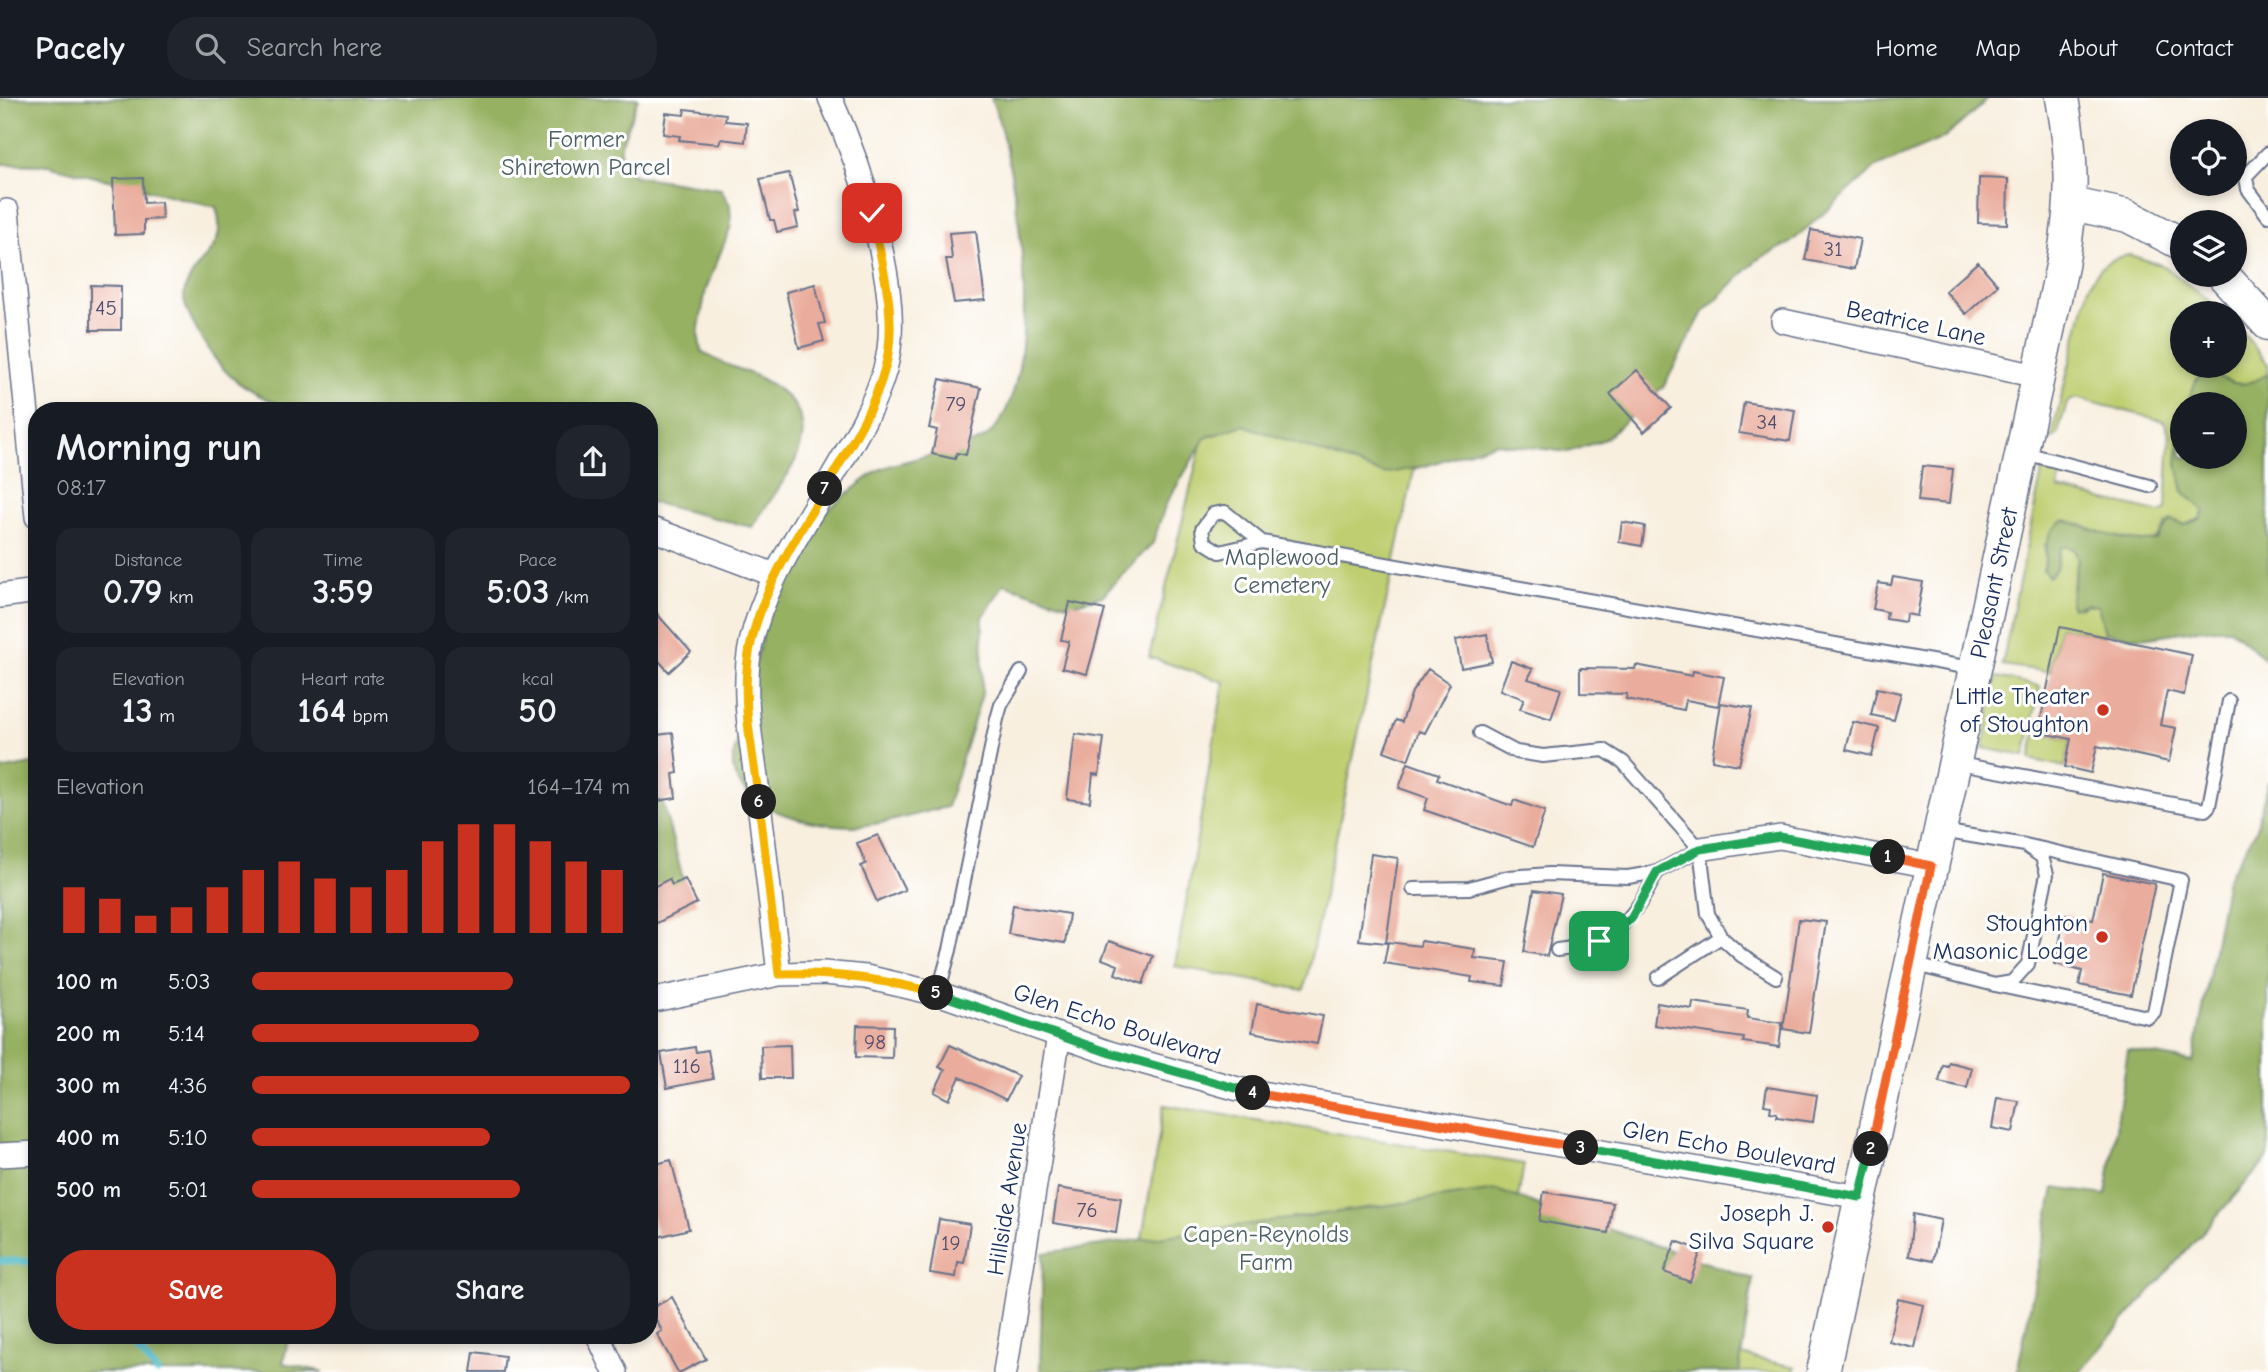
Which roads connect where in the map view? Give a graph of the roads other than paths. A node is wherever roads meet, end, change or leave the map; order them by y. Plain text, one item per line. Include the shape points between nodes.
1 (830, 98) edge
2 (2062, 98) edge
3 (2268, 153) edge
4 (2072, 204) junction
5 (7, 211) dead end
6 (2268, 216) edge
7 (2170, 238) edge
8 (2236, 287) edge
9 (2262, 311) edge
10 (1783, 321) dead end
11 (2037, 376) junction
12 (28, 425) edge
13 (2021, 452) junction
14 (2150, 486) dead end
15 (658, 531) edge
16 (1262, 542) junction
17 (775, 575) junction
18 (28, 592) edge
19 (0, 596) edge
20 (1976, 669) junction
21 (1021, 672) dead end
22 (2229, 701) dead end
23 (1480, 733) dead end
24 (1954, 763) junction
25 (1938, 831) junction
26 (2025, 845) junction
27 (1700, 849) junction
28 (1931, 866) junction
29 (1657, 872) junction
30 (1413, 889) dead end
31 (1721, 937) junction
32 (1557, 950) dead end
33 (1910, 964) junction
34 (779, 974) junction
35 (1658, 978) dead end
36 (1776, 978) dead end
37 (1995, 985) junction
38 (938, 993) junction
39 (658, 999) edge
40 (1059, 1035) junction
41 (28, 1153) edge
42 (0, 1155) edge
43 (1860, 1197) junction
44 (602, 1344) edge
45 (615, 1372) edge
46 (1006, 1372) edge
47 (1823, 1372) edge

1 - 17 street via 872,213 890,337 886,366 867,415
2 - 4 main road, Pleasant Street via 2073,170
3 - 6 lane via 2246,176 2248,189
4 - 7 main road via 2128,216
4 - 11 main road, Pleasant Street
5 - 12 street
8 - 9 main road
10 - 11 street, Beatrice Lane
11 - 13 main road, Pleasant Street
13 - 14 lane
13 - 20 main road, Pleasant Street
15 - 17 street
16 - 16 lane via 1226,512 1213,514 1202,529 1204,542 1220,552
16 - 20 lane
17 - 34 street via 751,644 747,694
18 - 19 street
20 - 24 main road, Pleasant Street
21 - 38 lane via 997,719
22 - 24 lane via 2205,810
23 - 27 lane via 1516,752 1543,755 1604,750 1646,785
24 - 25 main road, Pleasant Street
25 - 26 lane
25 - 28 main road, Pleasant Street
26 - 37 lane via 2047,865 2031,951 2019,976
26 - 37 lane via 2180,880 2157,999 2148,1017
27 - 28 street via 1780,837
27 - 29 lane
27 - 31 lane via 1708,914
28 - 33 main road, Pleasant Street
29 - 30 lane via 1628,877 1536,874 1469,888
29 - 32 lane via 1631,919 1618,930 1581,947
31 - 35 lane
31 - 36 lane
33 - 37 lane
33 - 43 main road, Pleasant Street
34 - 38 street, Glen Echo Boulevard via 824,972 866,977
34 - 39 street, Glen Echo Boulevard
38 - 40 street, Glen Echo Boulevard
40 - 43 street, Glen Echo Boulevard via 1162,1069 1269,1096
40 - 46 street, Hillside Avenue
41 - 42 street
43 - 47 main road, Pleasant Street
44 - 45 street

